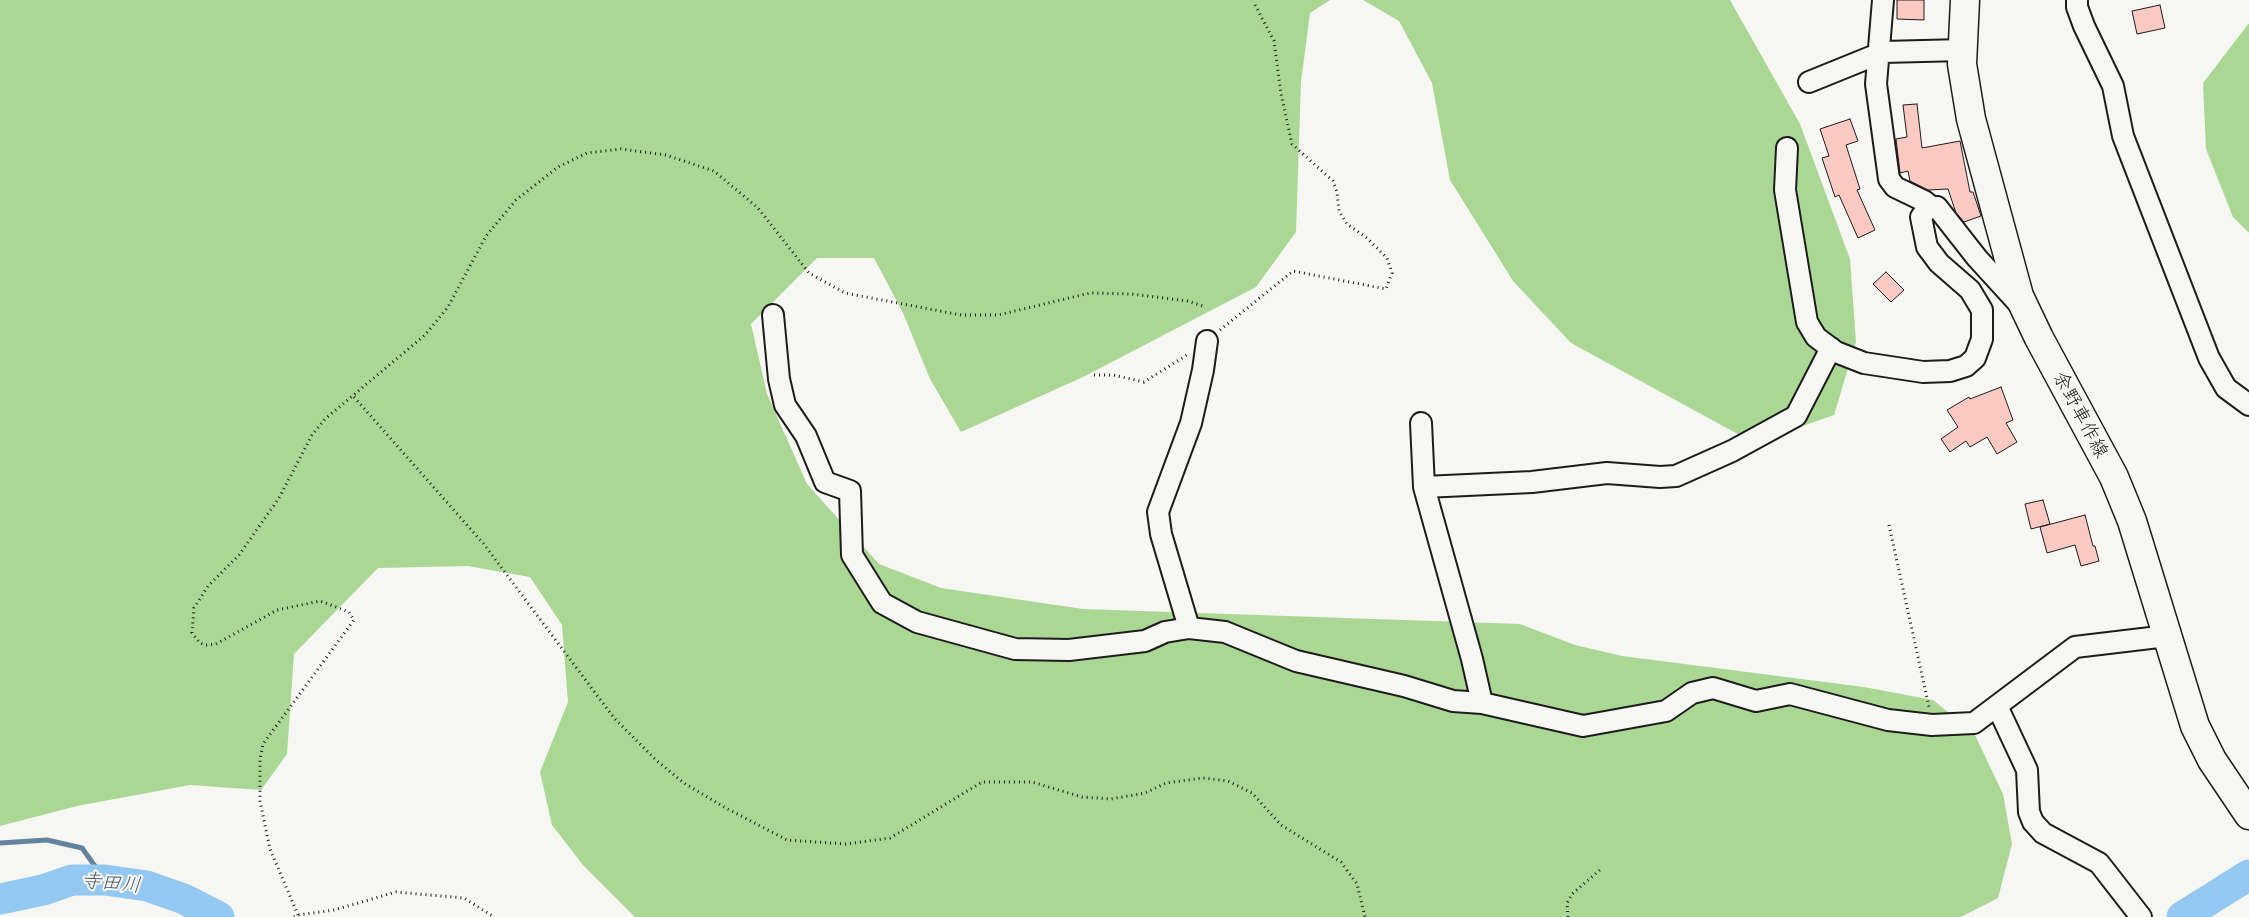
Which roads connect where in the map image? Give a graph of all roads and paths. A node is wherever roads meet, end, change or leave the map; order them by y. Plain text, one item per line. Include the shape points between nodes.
1 (1882, 0) edge
2 (1965, 0) edge
3 (2077, 0) edge
4 (1254, 3) dead end
5 (1962, 50) junction
6 (1878, 54) junction
7 (1809, 82) dead end
8 (1787, 148) dead end
9 (1933, 208) junction
10 (1206, 307) dead end
11 (2027, 313) junction
12 (773, 315) dead end
13 (1207, 341) junction
14 (1831, 348) junction
15 (1094, 376) dead end
16 (354, 397) junction
17 (2249, 405) edge
18 (1421, 423) dead end
19 (1424, 487) junction
20 (1889, 525) dead end
21 (1189, 628) junction
22 (2167, 636) junction
23 (1482, 703) junction
24 (1998, 706) junction
25 (1932, 725) junction
26 (2249, 815) edge
27 (1601, 869) dead end
28 (296, 916) edge
29 (494, 917) edge
30 (1365, 917) edge
31 (1568, 917) edge
32 (2142, 917) edge

1 - 6 street
2 - 5 main road, 余野車作線
3 - 17 street via 2084,26 2112,86 2123,136 2209,358 2226,388
4 - 13 path via 1274,41 1292,144 1333,181 1339,212 1347,224 1387,258 1392,273 1386,289 1292,271
5 - 6 street
5 - 11 main road, 余野車作線 via 1972,119 2019,296
6 - 7 street
6 - 9 street via 1876,84 1889,180 1895,187
8 - 14 street via 1785,190 1807,322 1816,337
9 - 11 street via 1937,208
9 - 14 street via 1927,209 1921,217 1927,247 1939,264 1970,290 1982,310 1982,339 1975,358 1966,366 1950,371 1922,372 1864,363
10 - 16 path via 1187,301 1132,294 1090,293 998,315 961,315 845,293 809,273 758,208 714,171 666,155 621,149 587,153 558,167 516,200 486,236 448,306 425,335
11 - 22 main road, 余野車作線 via 2114,477 2132,521
12 - 21 street via 779,379 785,405 806,436 825,482 850,491 852,555 882,603 917,622 1015,649 1069,650 1145,642 1165,632
13 - 15 path via 1144,382 1113,375
13 - 21 street via 1191,423 1158,512 1161,534
14 - 19 street via 1796,416 1732,452 1676,476 1607,473 1532,482
16 - 28 path via 312,435 279,498 239,555 194,608 192,633 200,643 216,644 277,610 320,601 349,612 354,620 263,744 260,759 260,801 270,849
16 - 30 path via 483,543 614,718 657,761 684,782 787,840 846,844 890,838 982,782 1032,782 1082,797 1111,799 1145,793 1166,783 1204,778 1228,781 1252,793 1281,825 1341,862 1357,884
18 - 19 street
19 - 23 street
20 - 25 path
21 - 23 street via 1225,632 1296,661 1453,701
22 - 24 street via 2075,648
22 - 26 main road, 余野車作線 via 2195,726 2212,760
23 - 25 street via 1583,726 1666,711 1692,693 1713,688 1756,701 1790,694 1888,720
24 - 25 street via 1974,723
24 - 32 street via 2027,770 2029,812 2033,822 2043,833 2099,863
27 - 31 path via 1572,894 1567,903
28 - 29 path via 334,910 396,892 464,898

